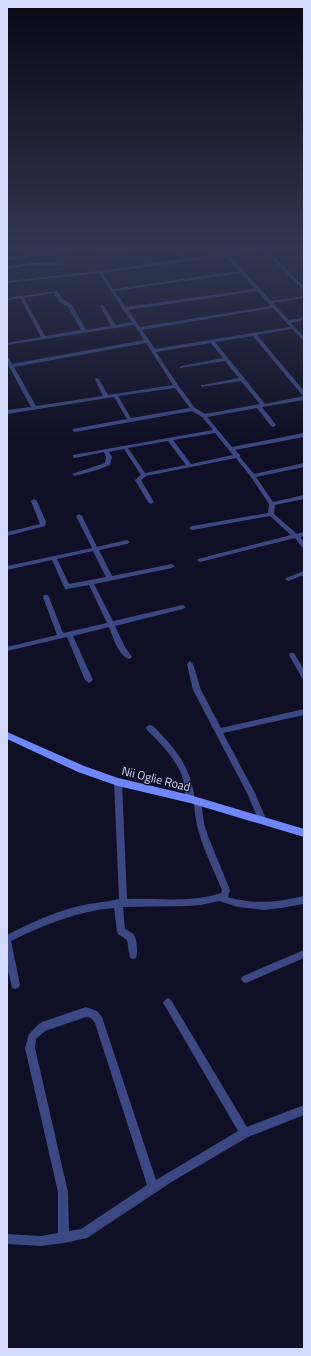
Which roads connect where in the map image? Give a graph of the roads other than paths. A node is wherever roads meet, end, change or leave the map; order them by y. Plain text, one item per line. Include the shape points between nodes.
1 (28, 310) edge
2 (72, 310) edge
3 (105, 310) edge
4 (124, 310) edge
5 (239, 310) edge
6 (277, 310) edge
7 (304, 319) edge
8 (287, 322) junction
9 (135, 323) junction
10 (114, 326) junction
11 (292, 328) junction
12 (139, 329) junction
13 (84, 331) junction
14 (254, 334) junction
15 (44, 338) junction
16 (304, 340) edge
17 (147, 341) junction
18 (212, 341) junction
19 (7, 344) edge
20 (153, 351) junction
21 (7, 359) edge
22 (227, 359) junction
23 (12, 366) junction
24 (182, 367) dead end
25 (97, 379) dead end
26 (243, 379) junction
27 (176, 386) junction
28 (203, 386) dead end
29 (304, 394) edge
30 (115, 395) junction
31 (106, 396) junction
32 (304, 398) edge
33 (262, 406) junction
34 (34, 407) junction
35 (192, 409) junction
36 (7, 412) edge
37 (204, 416) junction
38 (129, 419) junction
39 (273, 425) dead end
40 (75, 430) dead end
41 (216, 431) junction
42 (304, 435) edge
43 (169, 439) junction
44 (125, 447) junction
45 (232, 449) junction
46 (106, 450) junction
47 (75, 456) dead end
48 (238, 456) junction
49 (190, 466) junction
50 (304, 466) edge
51 (75, 474) dead end
52 (144, 475) junction
53 (253, 476) junction
54 (304, 497) edge
55 (34, 501) dead end
56 (151, 502) dead end
57 (272, 504) junction
58 (271, 514) junction
59 (79, 516) dead end
60 (192, 528) dead end
61 (7, 534) edge
62 (304, 534) edge
63 (296, 536) junction
64 (128, 542) dead end
65 (304, 546) edge
66 (96, 550) junction
67 (54, 559) junction
68 (200, 560) dead end
69 (172, 566) dead end
70 (7, 568) edge
71 (304, 573) edge
72 (110, 579) junction
73 (288, 579) dead end
74 (91, 583) junction
75 (46, 597) dead end
76 (184, 606) dead end
77 (110, 624) junction
78 (69, 634) junction
79 (61, 636) junction
80 (7, 648) edge
81 (292, 655) dead end
82 (129, 657) dead end
83 (190, 664) dead end
84 (304, 676) edge
85 (88, 680) dead end
86 (304, 712) edge
87 (150, 728) dead end
88 (219, 730) junction
89 (7, 734) edge
90 (118, 782) junction
91 (194, 800) junction
92 (262, 819) junction
93 (304, 833) edge
94 (220, 898) junction
95 (304, 900) edge
96 (121, 903) junction
97 (7, 940) edge
98 (304, 954) edge
99 (133, 955) dead end
100 (246, 979) dead end
101 (15, 985) dead end
102 (168, 1003) dead end
103 (304, 1110) edge
104 (245, 1133) junction
105 (153, 1188) junction
106 (64, 1238) junction
107 (7, 1239) edge

1 - 15 street
2 - 13 street
3 - 10 street
4 - 9 street
5 - 12 street
6 - 8 street
7 - 8 street
8 - 11 street
9 - 10 street
9 - 12 street
10 - 13 street
11 - 14 street
11 - 16 street
12 - 17 street
13 - 15 street
14 - 18 street
14 - 29 street
15 - 19 street
17 - 20 street
17 - 23 street
18 - 20 street
18 - 22 street
20 - 27 street
21 - 23 street
22 - 24 street
22 - 26 street
23 - 34 street
25 - 31 street
26 - 28 street
26 - 33 street
27 - 30 street
27 - 35 street
30 - 31 street
30 - 38 street
31 - 34 street
32 - 33 street
33 - 37 street
33 - 39 street
34 - 36 street
35 - 37 street
35 - 38 street
37 - 41 street
38 - 40 street
41 - 43 street
41 - 45 street
42 - 45 street
43 - 44 street
43 - 49 street
44 - 46 street
44 - 52 street
45 - 48 street
46 - 47 street
46 - 51 street via 108,464
48 - 49 street
48 - 53 street
49 - 52 street
50 - 53 street
52 - 56 street via 138,480
53 - 57 street
54 - 57 street
55 - 61 street via 43,525
57 - 58 street
58 - 60 street
58 - 63 street
59 - 66 street
62 - 63 street
63 - 65 street
63 - 68 street
64 - 66 street
66 - 67 street
66 - 72 street
67 - 70 street
67 - 74 street via 66,587
69 - 72 street
71 - 73 street
72 - 74 street
74 - 77 street
75 - 79 street
76 - 77 street
77 - 78 street
77 - 82 street
78 - 79 street
78 - 85 street
79 - 80 street
81 - 84 street
83 - 88 street via 197,690
86 - 88 street
87 - 91 street via 170,748 186,773
88 - 92 street via 252,793
89 - 90 street, Nii Oglie Road via 81,769
90 - 91 street, Nii Oglie Road
90 - 96 street
91 - 92 street, Nii Oglie Road
91 - 94 street via 202,831 226,890
92 - 93 street, Nii Oglie Road
94 - 95 street via 250,905 281,905
94 - 96 street via 187,902
96 - 97 street via 88,907 59,915
96 - 99 street via 121,932 131,938
97 - 101 street
98 - 100 street
102 - 104 street
103 - 104 street
104 - 105 street
105 - 106 street via 83,1234
105 - 106 street via 100,1020 94,1014 86,1012 42,1027 32,1037 30,1048 63,1192
106 - 107 street via 41,1241

